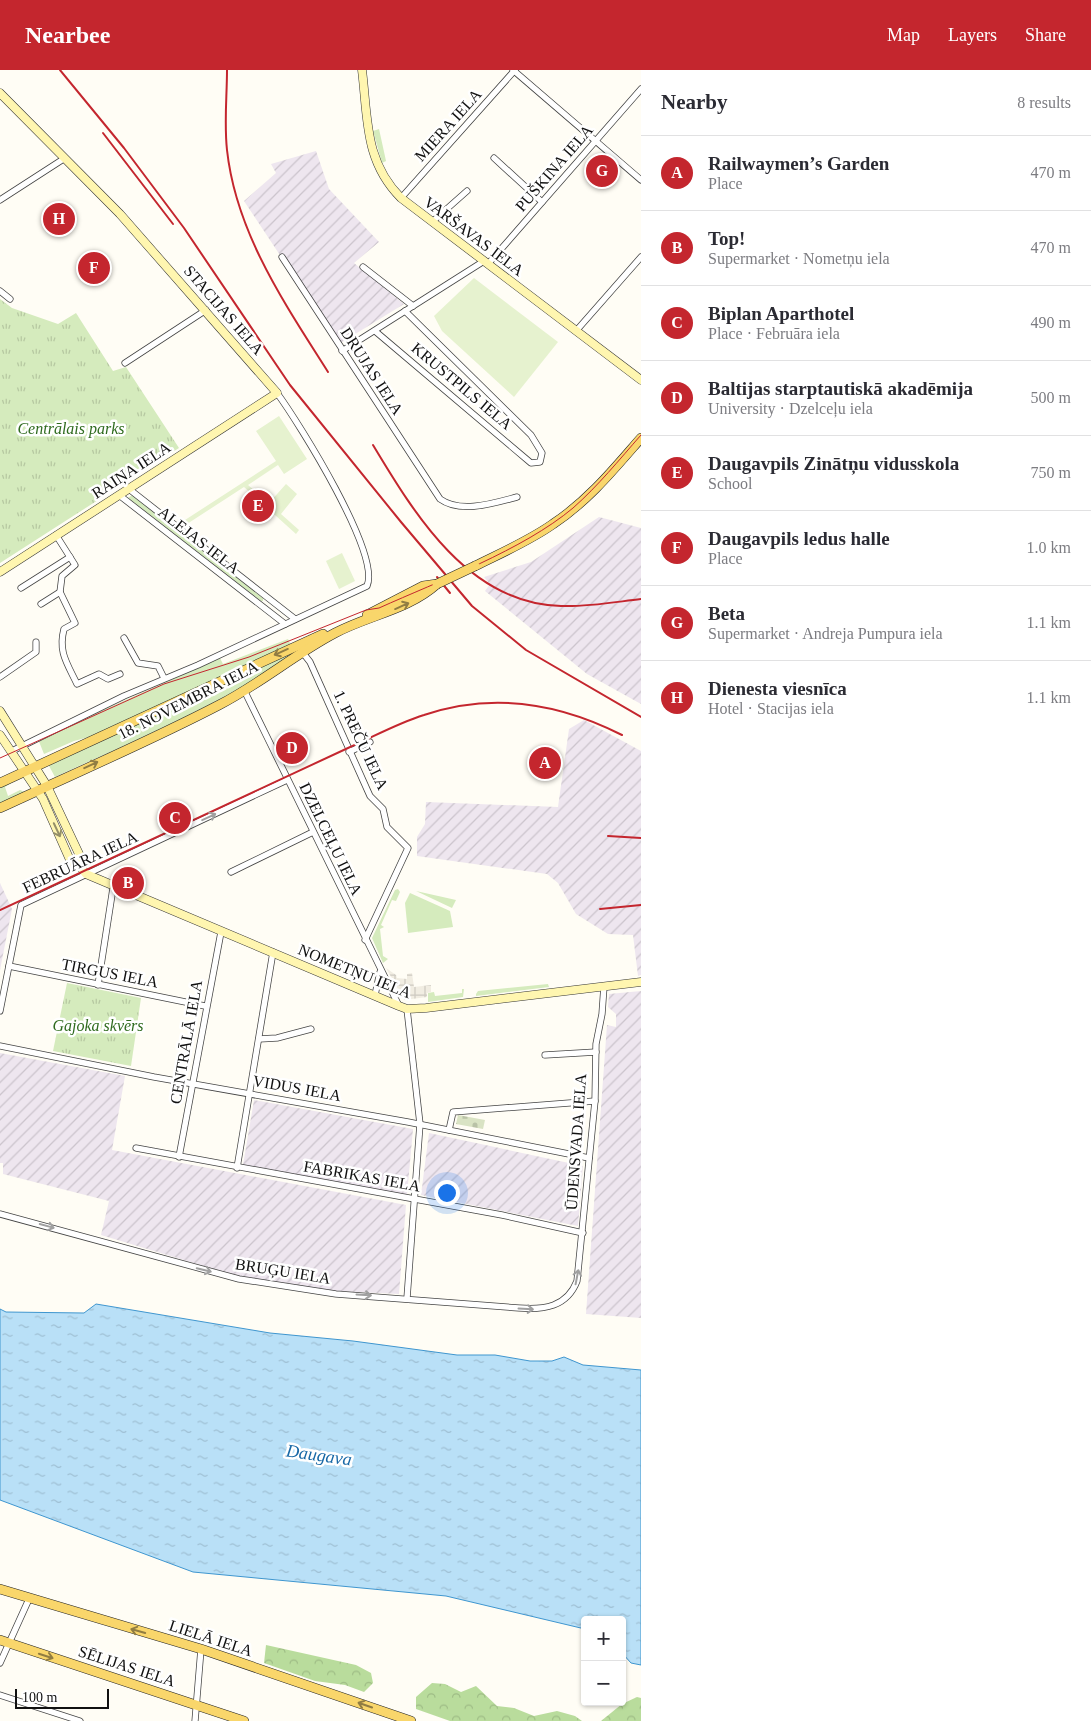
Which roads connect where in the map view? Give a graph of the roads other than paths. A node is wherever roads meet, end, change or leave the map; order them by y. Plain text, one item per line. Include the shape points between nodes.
1 (362, 70) edge
2 (514, 70) edge
3 (641, 89) edge
4 (0, 93) edge
5 (596, 140) junction
6 (65, 158) junction
7 (494, 158) dead end
8 (641, 180) edge
9 (467, 190) dead end
10 (401, 198) junction
11 (0, 200) edge
12 (542, 202) junction
13 (432, 222) junction
14 (282, 257) dead end
15 (641, 257) edge
16 (486, 262) junction
17 (363, 267) dead end
18 (0, 291) edge
19 (10, 299) dead end
20 (413, 306) junction
21 (206, 310) junction
22 (405, 311) junction
23 (374, 330) junction
24 (576, 331) junction
25 (342, 351) junction
26 (125, 363) dead end
27 (641, 380) edge
28 (278, 393) junction
29 (641, 438) edge
30 (129, 489) junction
31 (119, 495) junction
32 (517, 497) dead end
33 (56, 536) junction
34 (70, 557) junction
35 (0, 572) edge
36 (369, 583) joint
37 (437, 584) junction
38 (22, 588) dead end
39 (60, 592) junction
40 (268, 598) junction
41 (41, 604) dead end
42 (262, 606) junction
43 (295, 619) junction
44 (285, 624) junction
45 (124, 638) dead end
46 (36, 642) dead end
47 (303, 653) junction
48 (120, 674) dead end
49 (0, 676) edge
50 (164, 678) junction
51 (244, 690) junction
52 (0, 711) edge
53 (0, 735) edge
54 (370, 742) dead end
55 (22, 744) junction
56 (12, 751) junction
57 (349, 752) junction
58 (36, 766) junction
59 (26, 771) junction
60 (287, 780) junction
61 (0, 783) edge
62 (47, 786) junction
63 (37, 790) junction
64 (0, 808) edge
65 (313, 832) junction
66 (79, 865) junction
67 (232, 872) dead end
68 (86, 874) junction
69 (113, 888) junction
70 (221, 932) junction
71 (365, 940) junction
72 (273, 952) junction
73 (9, 966) junction
74 (380, 972) junction
75 (641, 982) edge
76 (98, 985) junction
77 (604, 986) junction
78 (375, 995) junction
79 (205, 1006) junction
80 (402, 1007) junction
81 (0, 1011) edge
82 (311, 1029) dead end
83 (259, 1039) junction
84 (0, 1046) edge
85 (596, 1052) junction
86 (545, 1055) dead end
87 (193, 1084) junction
88 (250, 1094) junction
89 (595, 1101) junction
90 (420, 1124) junction
91 (449, 1130) junction
92 (136, 1148) dead end
93 (179, 1157) junction
94 (589, 1158) junction
95 (238, 1168) junction
96 (414, 1199) junction
97 (0, 1214) edge
98 (583, 1233) junction
99 (568, 1297) joint
100 (407, 1298) junction
101 (0, 1589) edge
102 (29, 1599) junction
103 (0, 1640) edge
104 (10, 1644) junction
105 (201, 1649) junction
106 (0, 1663) edge
107 (0, 1695) edge
108 (196, 1705) junction
109 (80, 1721) edge
110 (194, 1721) edge
111 (244, 1721) edge
112 (411, 1721) edge

1 - 10 street, VARŠAVAS IELA via 374,157 384,178
2 - 5 street
2 - 10 street, MIERA IELA
3 - 5 street, PUŠKINA IELA
4 - 6 street, STACIJAS IELA
5 - 8 street
5 - 12 street, PUŠKINA IELA
6 - 11 street
6 - 21 street, STACIJAS IELA
7 - 12 street
9 - 13 street
10 - 13 street, VARŠAVAS IELA
12 - 16 street, PUŠKINA IELA
13 - 16 street, VARŠAVAS IELA
14 - 25 street, DRUJAS IELA
15 - 24 street
16 - 20 street, PUŠKINA IELA
16 - 24 street, VARŠAVAS IELA
17 - 20 street
18 - 19 street
20 - 22 street, PUŠKINA IELA
21 - 26 street
21 - 28 street, STACIJAS IELA
22 - 23 street, PUŠKINA IELA
22 - 23 street, KRUSTPILS IELA via 531,435 542,453 540,462 531,463
23 - 25 street, PUŠKINA IELA
24 - 27 street, VARŠAVAS IELA
25 - 32 street, DRUJAS IELA via 440,498 446,503 472,506
28 - 30 street, RAIŅA IELA
28 - 36 street, STACIJAS IELA via 352,519 370,574
29 - 37 main road, 18. NOVEMBRA IELA, bridge via 572,510 528,540
30 - 31 street, RAIŅA IELA
30 - 40 street, ALEJAS IELA
31 - 33 street, RAIŅA IELA
31 - 42 street, ALEJAS IELA
33 - 34 street
33 - 35 street, RAIŅA IELA
34 - 38 street
34 - 39 street via 75,565 62,576
36 - 43 street, 18. NOVEMBRA IELA
47 -> 37 main road, 18. NOVEMBRA IELA via 337,632 419,598
37 -> 58 main road, 18. NOVEMBRA IELA via 415,590
39 - 41 street
39 - 48 street via 75,623 64,629 60,644 77,684 99,674 108,679
40 - 42 street
40 - 43 street, ALEJAS IELA
42 - 44 street, ALEJAS IELA
43 - 44 street, 18. NOVEMBRA IELA
44 - 50 street, 18. NOVEMBRA IELA
45 - 50 street via 138,663 158,666
46 - 49 street via 36,652
47 - 51 main road, 18. NOVEMBRA IELA
47 - 57 street, 1. PREČU IELA via 310,662
50 - 55 street, 18. NOVEMBRA IELA
51 - 60 street, DZELCEĻU IELA
62 -> 51 main road, 18. NOVEMBRA IELA
52 - 55 street, NOMETŅU IELA
53 - 56 street, NOMETŅU IELA
54 - 57 street
55 - 56 street, 18. NOVEMBRA IELA
55 - 58 street, NOMETŅU IELA
56 - 59 street, NOMETŅU IELA
57 - 71 street, 1. PREČU IELA via 370,796 383,809 387,827 408,848
58 - 59 main road, 18. NOVEMBRA IELA
58 - 62 street, NOMETŅU IELA
59 - 61 main road, 18. NOVEMBRA IELA
59 - 63 street, NOMETŅU IELA
60 - 65 street, DZELCEĻU IELA
68 -> 60 street, FEBRUĀRA IELA
62 - 63 main road, 18. NOVEMBRA IELA
62 - 66 street, NOMETŅU IELA via 80,856
63 - 64 main road, 18. NOVEMBRA IELA
63 -> 66 street, NOMETŅU IELA via 70,860
65 - 67 street
65 - 71 street, DZELCEĻU IELA
66 - 68 street, NOMETŅU IELA
68 - 69 street, NOMETŅU IELA
68 - 73 street, FEBRUĀRA IELA via 20,905
69 - 70 street, NOMETŅU IELA
69 - 76 street
70 - 72 street, NOMETŅU IELA
70 - 79 street, CENTRĀLĀ IELA
71 - 74 street, DZELCEĻU IELA
72 - 78 street, NOMETŅU IELA
72 - 83 street
73 - 76 street, TIRGUS IELA
73 - 81 street
74 - 78 street
74 - 80 street, DZELCEĻU IELA
75 - 77 street, NOMETŅU IELA
76 - 79 street, TIRGUS IELA
77 - 80 street, NOMETŅU IELA
77 - 85 street, ŪDENSVADA IELA
78 - 80 street, NOMETŅU IELA
79 - 87 street, CENTRĀLĀ IELA
80 - 90 street
82 - 83 street
83 - 88 street
84 - 87 street, VIDUS IELA
85 - 86 street
85 - 89 street, ŪDENSVADA IELA
87 - 88 street, VIDUS IELA
87 - 93 street, CENTRĀLĀ IELA
88 - 90 street, VIDUS IELA
88 - 95 street
89 - 91 street via 453,1112
89 - 94 street, ŪDENSVADA IELA
90 - 91 street, VIDUS IELA
90 - 96 street
91 - 94 street, VIDUS IELA
92 - 93 street, FABRIKAS IELA
93 - 95 street, FABRIKAS IELA
94 - 98 street, ŪDENSVADA IELA
95 - 96 street, FABRIKAS IELA
96 - 98 street, FABRIKAS IELA
96 - 100 street
97 -> 100 street, BRUĢU IELA via 239,1279 324,1292
99 -> 98 street, ŪDENSVADA IELA via 577,1281
100 -> 99 street, BRUĢU IELA via 539,1309 558,1304
101 - 102 main road, LIELĀ IELA
102 - 104 street
105 -> 102 main road, LIELĀ IELA
103 - 104 main road, SĒLIJAS IELA
104 - 106 street
104 -> 108 main road, SĒLIJAS IELA
105 - 108 street
112 -> 105 main road, LIELĀ IELA
107 - 109 street
108 - 110 street
108 - 111 main road, SĒLIJAS IELA

